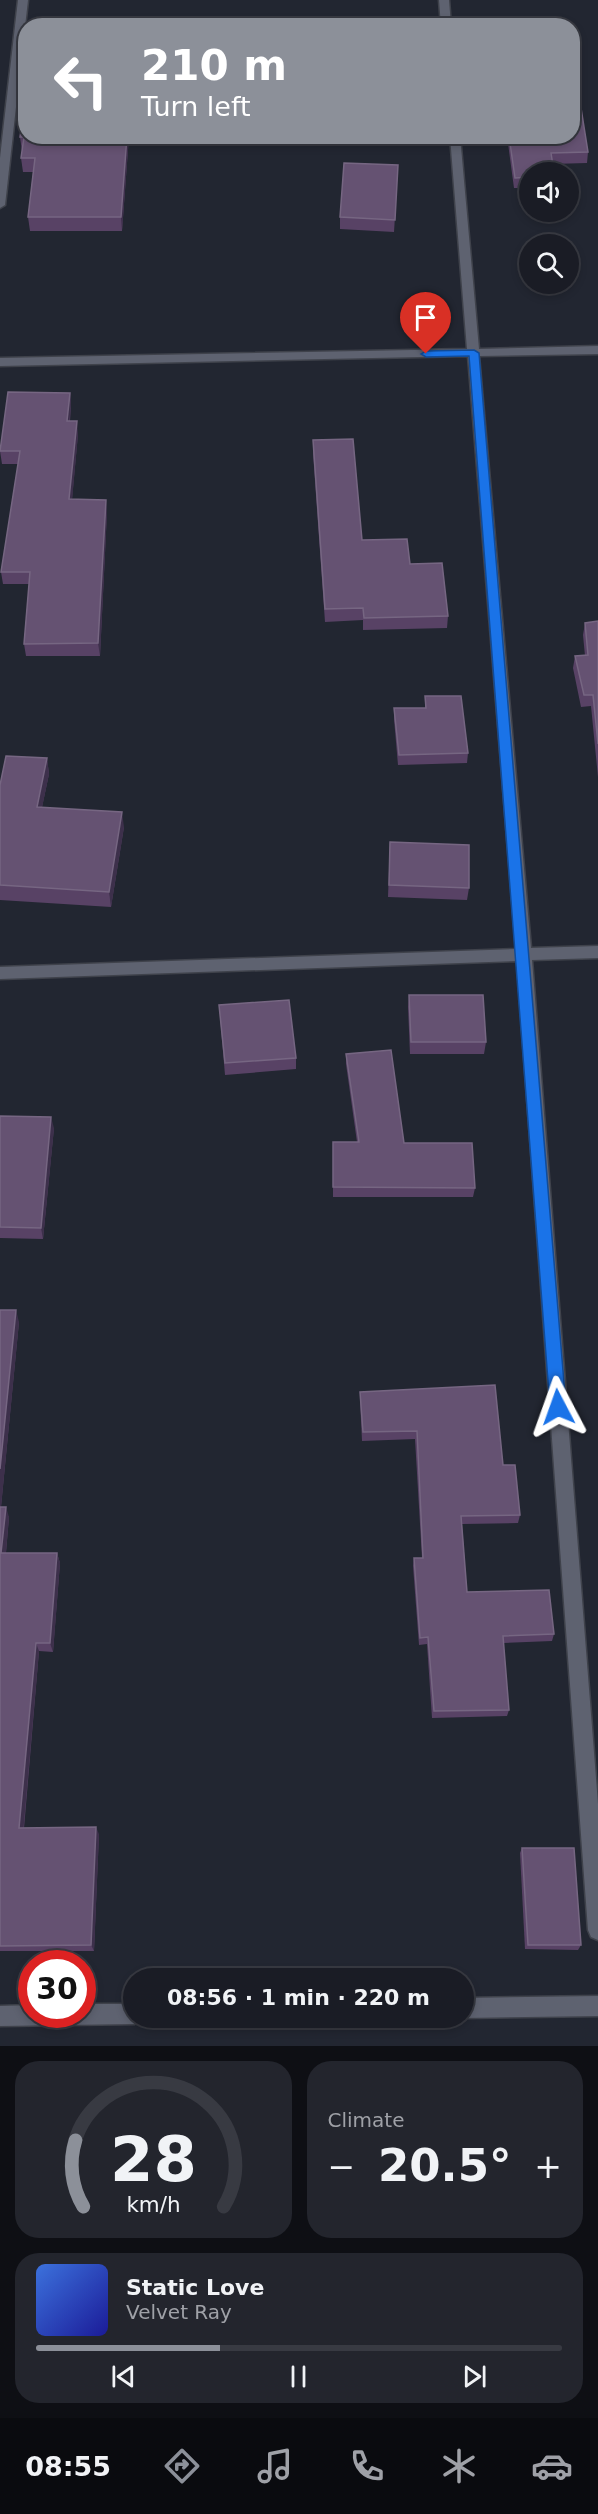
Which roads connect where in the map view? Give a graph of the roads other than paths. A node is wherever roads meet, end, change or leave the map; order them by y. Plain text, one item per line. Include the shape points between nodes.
1 (23, 0) edge
2 (444, 0) edge
3 (21, 18) edge
4 (445, 18) edge
5 (18, 45) edge
6 (456, 144) edge
7 (0, 205) edge
8 (598, 350) edge
9 (474, 353) junction
10 (0, 362) edge
11 (598, 952) edge
12 (524, 955) junction
13 (0, 972) edge
14 (598, 1930) edge
15 (598, 2006) edge
16 (474, 2008) edge
17 (96, 2014) edge
18 (123, 2014) edge
19 (0, 2016) edge
20 (18, 2016) edge

1 - 3 street
2 - 4 street
5 - 7 street
6 - 9 street
8 - 9 street
9 - 10 street
9 - 12 street
11 - 12 street
12 - 13 street
12 - 14 street
15 - 16 street
17 - 18 street
19 - 20 street

